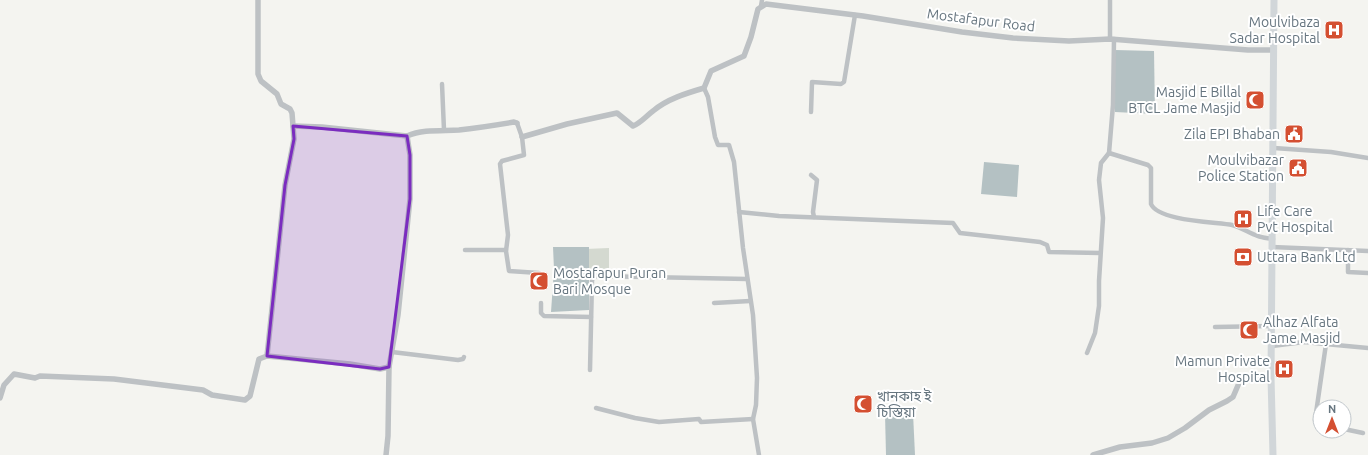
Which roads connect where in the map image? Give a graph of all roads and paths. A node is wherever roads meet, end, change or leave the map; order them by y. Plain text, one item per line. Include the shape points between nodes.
1 (258, 0) edge
2 (1110, 0) edge
3 (1274, 0) edge
4 (762, 3) edge
5 (855, 15) junction
6 (1112, 39) junction
7 (1274, 50) junction
8 (442, 84) dead end
9 (704, 88) junction
10 (811, 112) dead end
11 (516, 123) joint
12 (293, 126) junction
13 (444, 130) junction
14 (407, 136) junction
15 (522, 137) junction
16 (1274, 148) junction
17 (1109, 153) junction
18 (1368, 158) edge
19 (811, 175) dead end
20 (739, 212) junction
21 (814, 217) junction
22 (1273, 239) junction
23 (1272, 248) junction
24 (465, 250) dead end
25 (506, 250) junction
26 (1348, 250) junction
27 (1368, 251) edge
28 (1100, 253) junction
29 (1368, 273) edge
30 (747, 279) junction
31 (539, 280) dead end
32 (750, 301) junction
33 (541, 303) dead end
34 (714, 303) dead end
35 (591, 317) junction
36 (1272, 326) junction
37 (1215, 327) dead end
38 (1326, 344) junction
39 (1272, 346) junction
40 (1368, 348) edge
41 (392, 352) junction
42 (1087, 353) dead end
43 (268, 356) junction
44 (464, 357) dead end
45 (389, 367) junction
46 (590, 370) dead end
47 (1272, 378) junction
48 (0, 398) edge
49 (1318, 399) edge
50 (596, 408) dead end
51 (753, 419) junction
52 (1352, 431) edge
53 (1363, 433) dead end
54 (1105, 453) edge
55 (386, 455) edge
56 (759, 455) edge
57 (1093, 455) edge
58 (1273, 455) edge

1 - 12 street via 258,74 261,81 277,94 281,104 290,108
2 - 6 street
3 - 7 highway
4 - 5 street, Mostafapur Road
4 - 9 street, Mostafapur Road via 744,56 711,71
5 - 6 street, Mostafapur Road via 1013,38 1069,41
5 - 10 street via 844,82 812,82
6 - 7 street, Mostafapur Road via 1242,50
6 - 17 street via 1113,105
7 - 16 highway
8 - 13 street
9 - 15 street via 665,103 633,126 617,113
9 - 20 street via 718,145 728,145 734,162
11 - 13 street
11 - 15 street
12 - 14 street
12 - 43 street via 294,139 285,185
13 - 14 street via 413,133
14 - 41 street via 410,156 410,199
15 - 25 street via 524,155 500,162 508,235
16 - 18 street via 1331,152
16 - 22 highway
17 - 22 street via 1151,168 1152,204 1156,210 1181,219 1233,225 1258,236
17 - 28 street via 1101,163 1099,180 1103,218
19 - 21 street via 817,180
20 - 21 street
20 - 30 street
21 - 28 street via 953,223 960,232 1040,242 1047,246 1048,252
22 - 23 highway
23 - 26 street
23 - 36 highway
24 - 25 street
25 - 31 street via 509,271 539,273
26 - 27 street
26 - 29 street via 1348,272
28 - 42 street via 1099,306 1095,333
30 - 32 street
30 - 35 street via 595,276 592,280
32 - 34 street
32 - 51 street via 756,366 756,405
33 - 35 street via 541,313 544,316
35 - 46 street
36 - 37 street
36 - 39 highway
38 - 39 street via 1304,342
38 - 40 street
38 - 49 street
39 - 47 highway
41 - 44 street via 458,360
41 - 45 street
43 - 45 street via 342,363 380,370
43 - 48 street via 259,359 250,396 245,400 212,395 203,390 114,380 40,376 35,378 14,374 4,385
45 - 55 street
47 - 54 street via 1244,380 1239,383 1233,397 1168,438 1120,447
47 - 58 highway
50 - 51 street via 659,422
51 - 56 street
52 - 53 street
54 - 57 street

